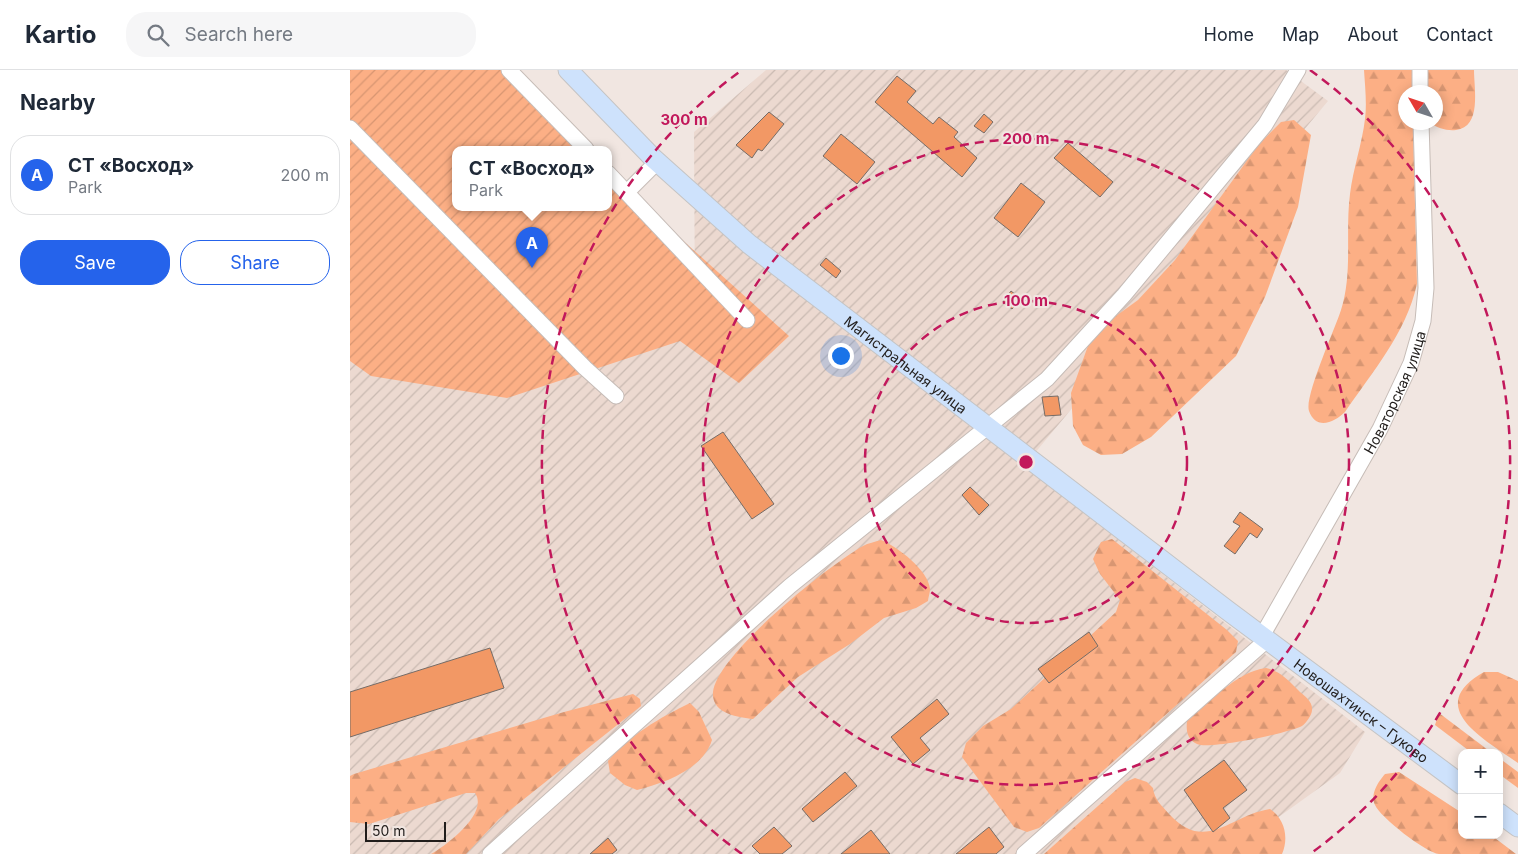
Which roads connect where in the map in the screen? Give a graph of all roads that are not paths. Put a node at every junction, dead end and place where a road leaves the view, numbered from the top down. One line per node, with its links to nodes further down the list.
1 (509, 70): 8 (street)
2 (568, 70): 9 (main road, Магистральная улица)
3 (1420, 70): 5 (street)
4 (1291, 73): 14 (street)
5 (1420, 85)
6 (350, 128): 13 (street)
7 (1421, 130): 15 (street, Новаторская улица)
8 (583, 146)
9 (657, 162): 11 (street); 14 (main road, Магистральная улица)
10 (612, 177): 11 (street)
11 (627, 192): 12 (street)
12 (747, 320)
13 (616, 396)
14 (989, 426): 15 (main road, Магистральная улица); 19 (street)
15 (1265, 637): 16 (main road, Новошахтинск – Гуково); 20 (street, Новаторская улица)
16 (1458, 782)
17 (1503, 816): 18 (main road)
18 (1518, 827)
19 (490, 854)
20 (1024, 854)

